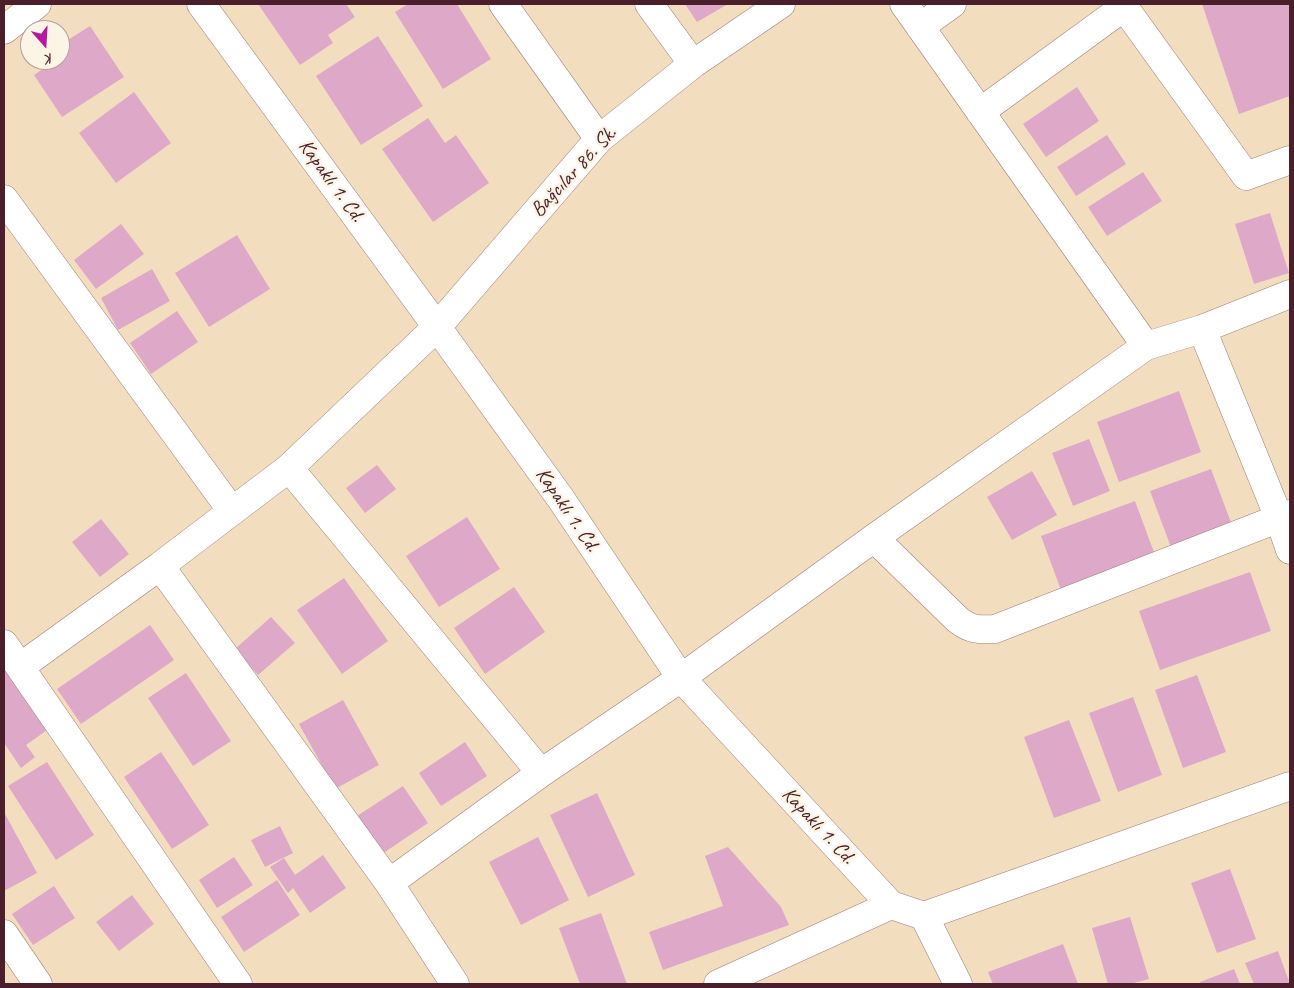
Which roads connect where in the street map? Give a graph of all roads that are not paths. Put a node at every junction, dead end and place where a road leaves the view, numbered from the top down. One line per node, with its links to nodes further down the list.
1 (37, 4): 10 (street)
2 (201, 4): 17 (street, Kapaklı 1. Cd.)
3 (503, 4): 13 (street)
4 (649, 4): 11 (street)
5 (780, 4): 11 (street, Bağcılar 86. Sk.)
6 (904, 4): 9 (street)
7 (952, 4): 9 (street)
8 (1123, 5): 12 (street); 14 (street)
9 (920, 27): 12 (street)
10 (4, 30)
11 (693, 64): 13 (street, Bağcılar 86. Sk.)
12 (980, 112): 19 (street)
13 (599, 139): 17 (street, Bağcılar 86. Sk.)
14 (1290, 160)
15 (4, 200): 21 (street)
16 (1290, 294): 18 (street)
17 (437, 327): 20 (street, Bağcılar 86. Sk.); 28 (street, Kapaklı 1. Cd.)
18 (1202, 329): 19 (street); 22 (street)
19 (1146, 346): 23 (street)
20 (289, 468): 21 (street, Bağcılar 86. Sk.); 29 (street)
21 (232, 511): 25 (street, Bağcılar 86. Sk.)
22 (1285, 516): 23 (street); 24 (street)
23 (874, 538): 28 (street)
24 (1290, 550)
25 (160, 566): 27 (street, Bağcılar 86. Sk.); 31 (street)
26 (4, 644): 27 (street)
27 (20, 667): 35 (street)
28 (681, 678): 29 (street); 32 (street, Kapaklı 1. Cd.)
29 (541, 773): 31 (street)
30 (1290, 786): 33 (street)
31 (388, 883): 37 (street)
32 (890, 905): 33 (street, Kapaklı 1. Cd.); 38 (street)
33 (924, 916): 39 (street)
34 (4, 934): 36 (street)
35 (227, 981)
36 (38, 984)
37 (455, 984)
38 (718, 984)
39 (958, 984)

